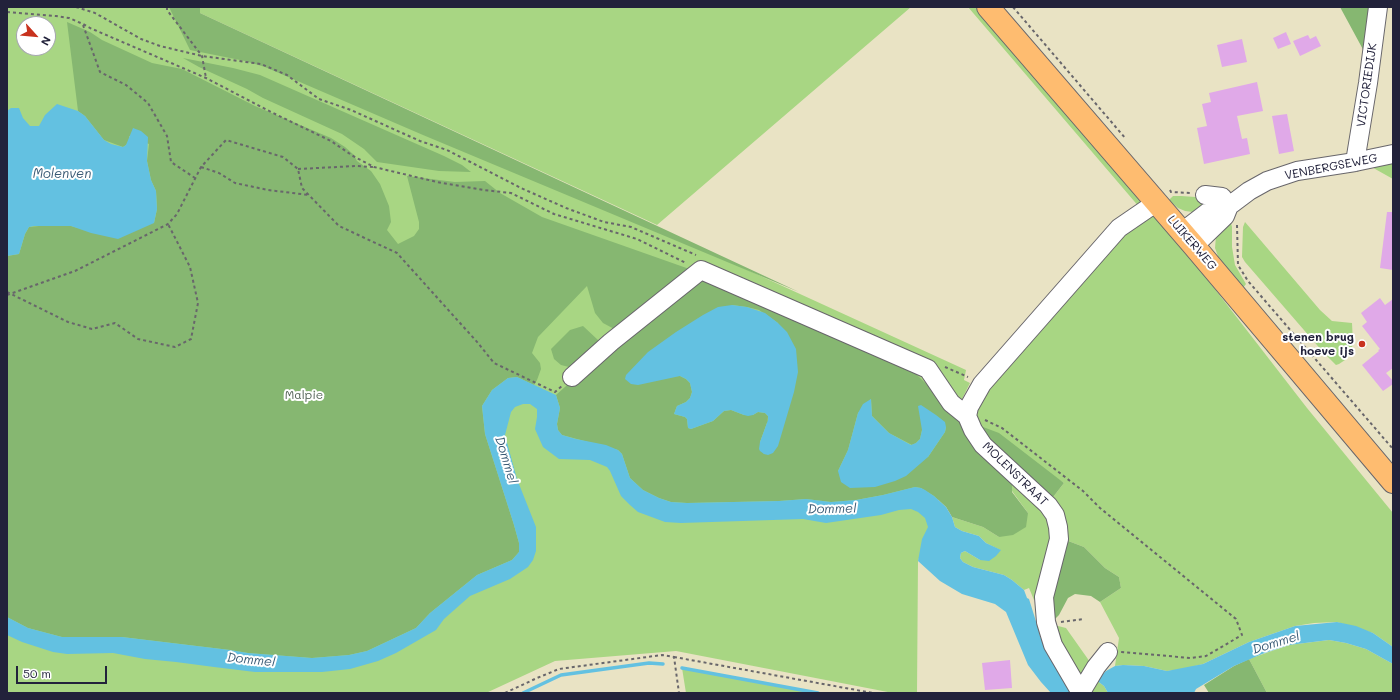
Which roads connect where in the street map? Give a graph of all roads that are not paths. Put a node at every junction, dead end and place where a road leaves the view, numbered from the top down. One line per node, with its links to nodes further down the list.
1 (988, 7): 5 (main road, LUIKERWEG)
2 (1378, 7): 4 (street, VICTORIEDIJK)
3 (1393, 154): 4 (street, VENBERGSEWEG)
4 (1355, 162): 7 (street, VENBERGSEWEG)
5 (1161, 194): 8 (main road, LUIKERWEG); 10 (street)
6 (1205, 195): 7 (street)
7 (1229, 206): 8 (street, VENBERGSEWEG)
8 (1188, 239): 11 (main road, LUIKERWEG)
9 (572, 377): 10 (street)
10 (967, 416): 13 (street, MOLENSTRAAT)
11 (1393, 482)
12 (1108, 652): 13 (street)
13 (1081, 693)

